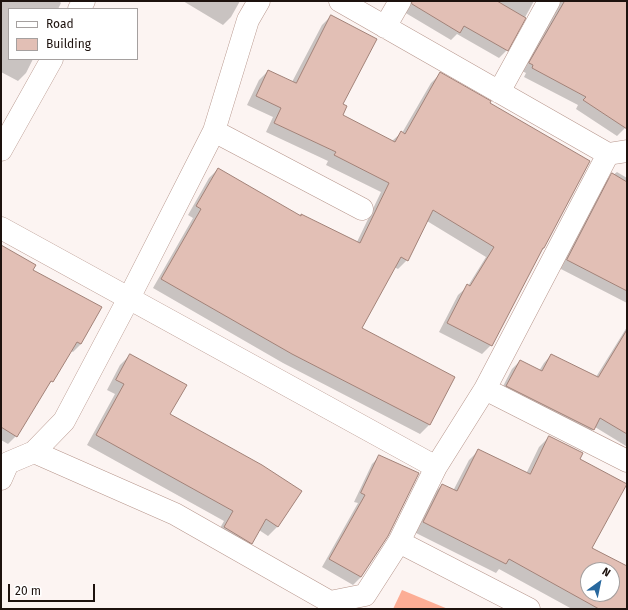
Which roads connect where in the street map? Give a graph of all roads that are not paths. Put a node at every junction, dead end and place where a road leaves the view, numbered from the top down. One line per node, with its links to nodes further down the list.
1 (259, 1): 8 (street)
2 (340, 1): 5 (street)
3 (400, 1): 5 (street)
4 (549, 1): 7 (street)
5 (386, 27): 7 (street)
6 (51, 60): 9 (street)
7 (499, 92): 10 (street)
8 (214, 131): 11 (street); 13 (street)
9 (1, 150)
10 (618, 152): 14 (street)
11 (362, 209)
12 (1, 228): 13 (street)
13 (129, 298): 15 (street); 17 (street)
14 (485, 389): 16 (street); 17 (street)
15 (34, 452): 18 (street); 19 (street)
16 (627, 460)
17 (436, 466): 19 (street)
18 (3, 467)
19 (400, 542): 20 (street)
20 (530, 609)

